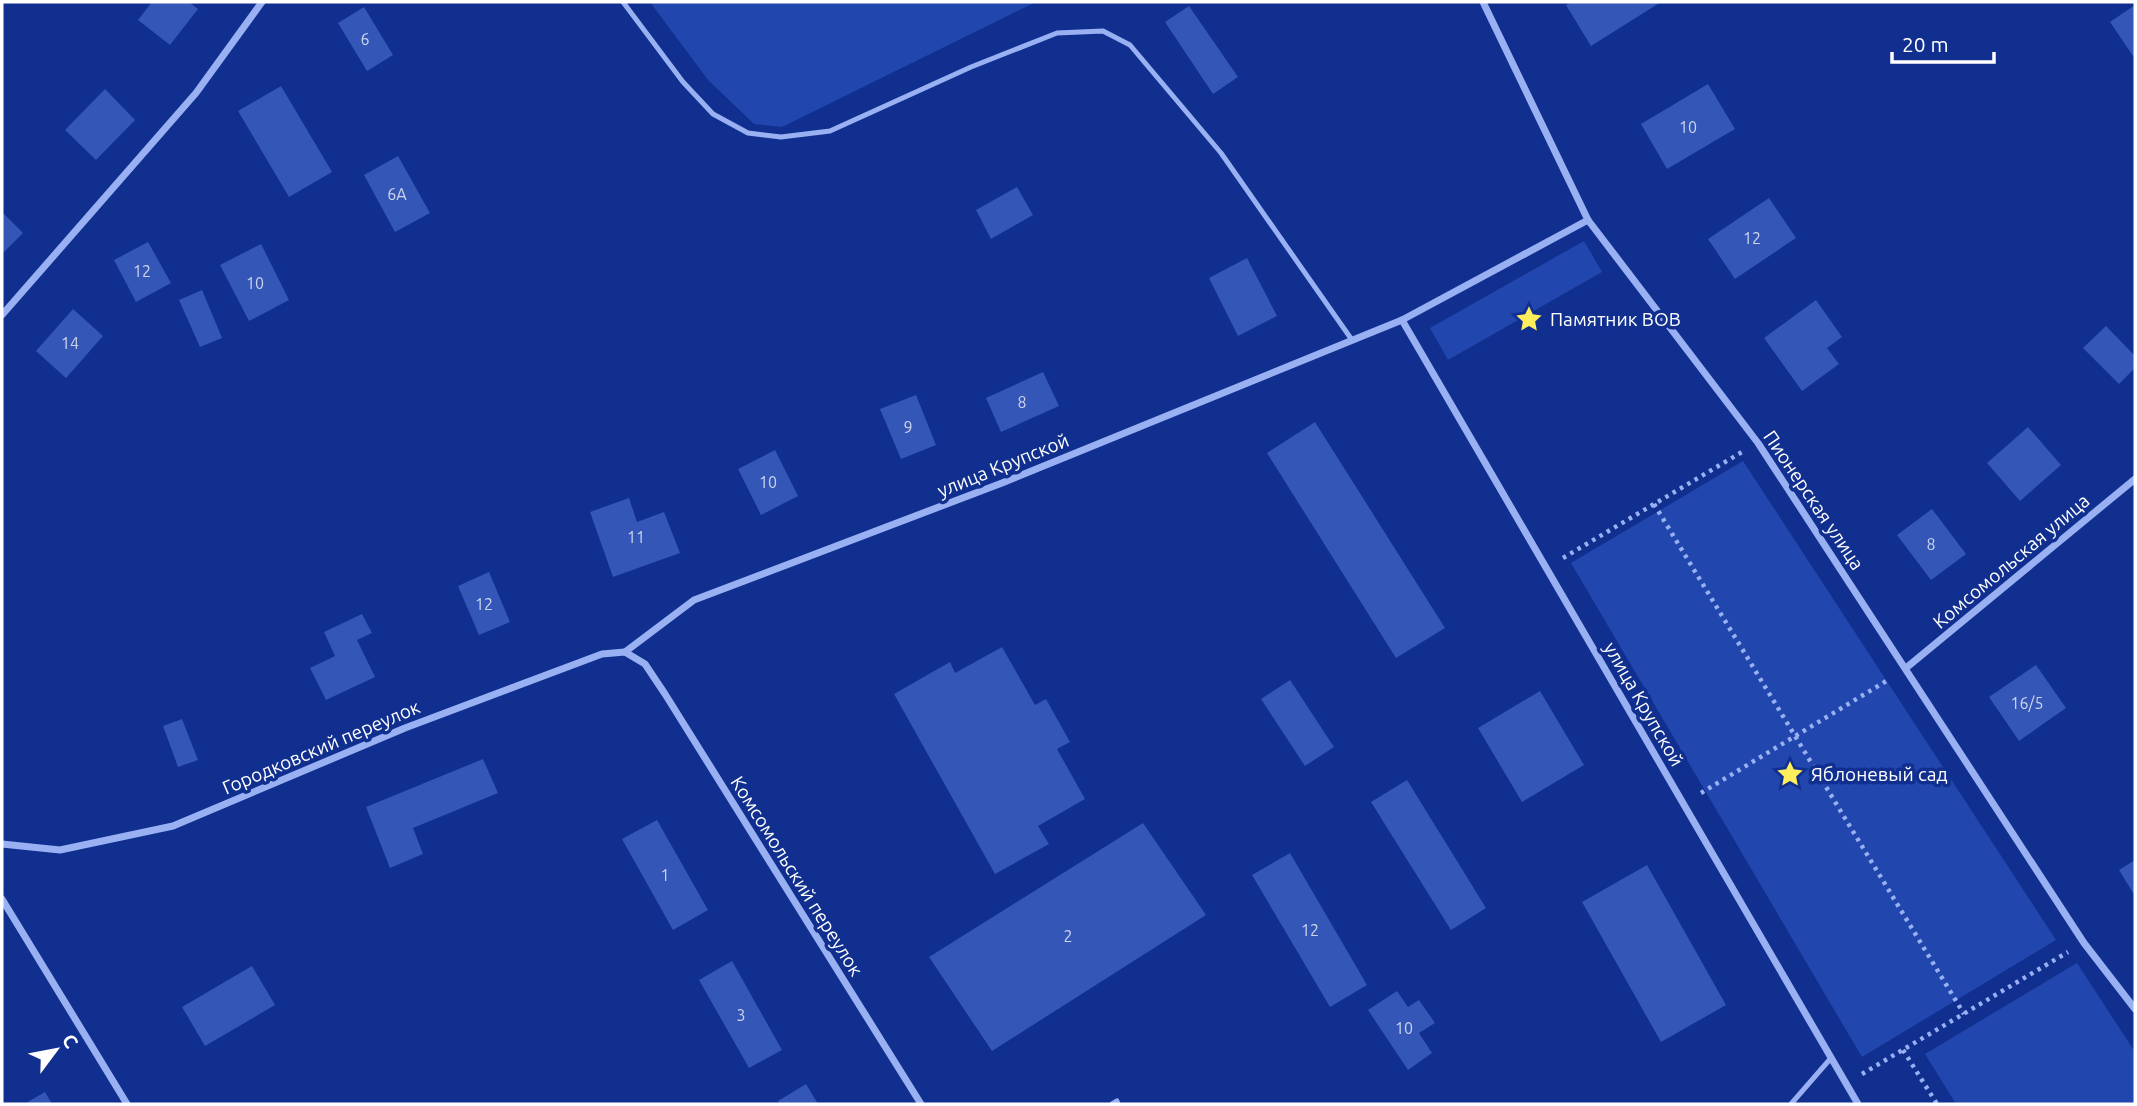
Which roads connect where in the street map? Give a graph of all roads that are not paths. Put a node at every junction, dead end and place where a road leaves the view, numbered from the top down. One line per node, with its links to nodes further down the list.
1 (261, 2): 5 (street)
2 (623, 2): 7 (lane)
3 (1483, 2): 4 (street, Пионерская улица)
4 (1588, 220): 6 (street, улица Крупской); 10 (street, Пионерская улица)
5 (2, 315)
6 (1402, 320): 7 (street, улица Крупской); 14 (street, улица Крупской)
7 (1352, 340): 9 (street, улица Крупской)
8 (2135, 479): 10 (street, Комсомольская улица)
9 (625, 653): 11 (street, Городковский переулок); 16 (street, Комсомольский переулок)
10 (1906, 668): 13 (street, Пионерская улица)
11 (2, 844)
12 (2, 899): 15 (street)
13 (2135, 1009)
14 (1831, 1058): 19 (lane); 20 (street, улица Крупской)
15 (127, 1104)
16 (921, 1104)
17 (1112, 1104): 18 (lane)
18 (1118, 1104)
19 (1791, 1104)
20 (1858, 1104)

